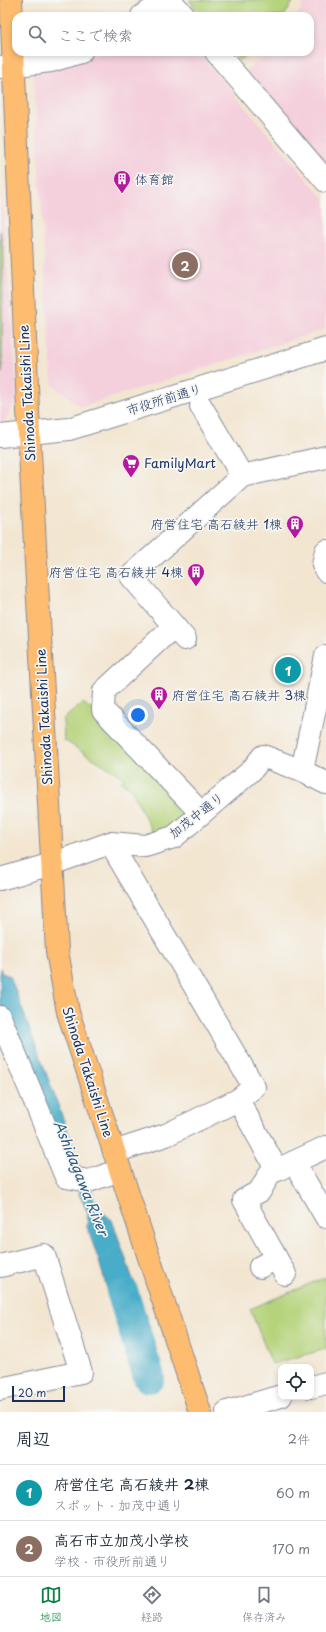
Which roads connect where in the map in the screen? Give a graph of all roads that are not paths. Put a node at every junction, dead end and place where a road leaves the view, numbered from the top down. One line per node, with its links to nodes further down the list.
1 (11, 0): 7 (main road, Shinoda Takaishi Line)
2 (169, 0): 3 (street); 4 (street)
3 (149, 12)
4 (180, 12)
5 (68, 56): 7 (street)
6 (219, 56): 8 (street)
7 (6, 66): 11 (main road, Shinoda Takaishi Line)
8 (326, 181)
9 (326, 349): 11 (street, 市役所前通り)
10 (201, 406): 14 (street)
11 (29, 434): 12 (street, 市役所前通り); 22 (main road, Shinoda Takaishi Line)
12 (0, 436)
13 (326, 457): 14 (street)
14 (242, 476): 20 (street)
15 (326, 551): 16 (street)
16 (326, 570)
17 (325, 663): 18 (street)
18 (302, 771): 19 (street, 加茂中通り); 20 (street, 加茂中通り)
19 (326, 783)
20 (201, 813): 21 (street, 加茂中通り)
21 (110, 843): 22 (street, 加茂中通り); 25 (street)
22 (52, 864): 23 (street, 加茂中通り); 27 (main road, Shinoda Takaishi Line)
23 (0, 879)
24 (0, 1016): 27 (street)
25 (238, 1100): 27 (street); 28 (street)
26 (326, 1147): 28 (street)
27 (117, 1161): 36 (main road, Shinoda Takaishi Line)
28 (286, 1166): 29 (street); 31 (street)
29 (326, 1217)
30 (0, 1266): 34 (street)
31 (274, 1267)
32 (326, 1383): 33 (street)
33 (314, 1386)
34 (0, 1389)
35 (278, 1397): 37 (street)
36 (200, 1412)
37 (227, 1412)

